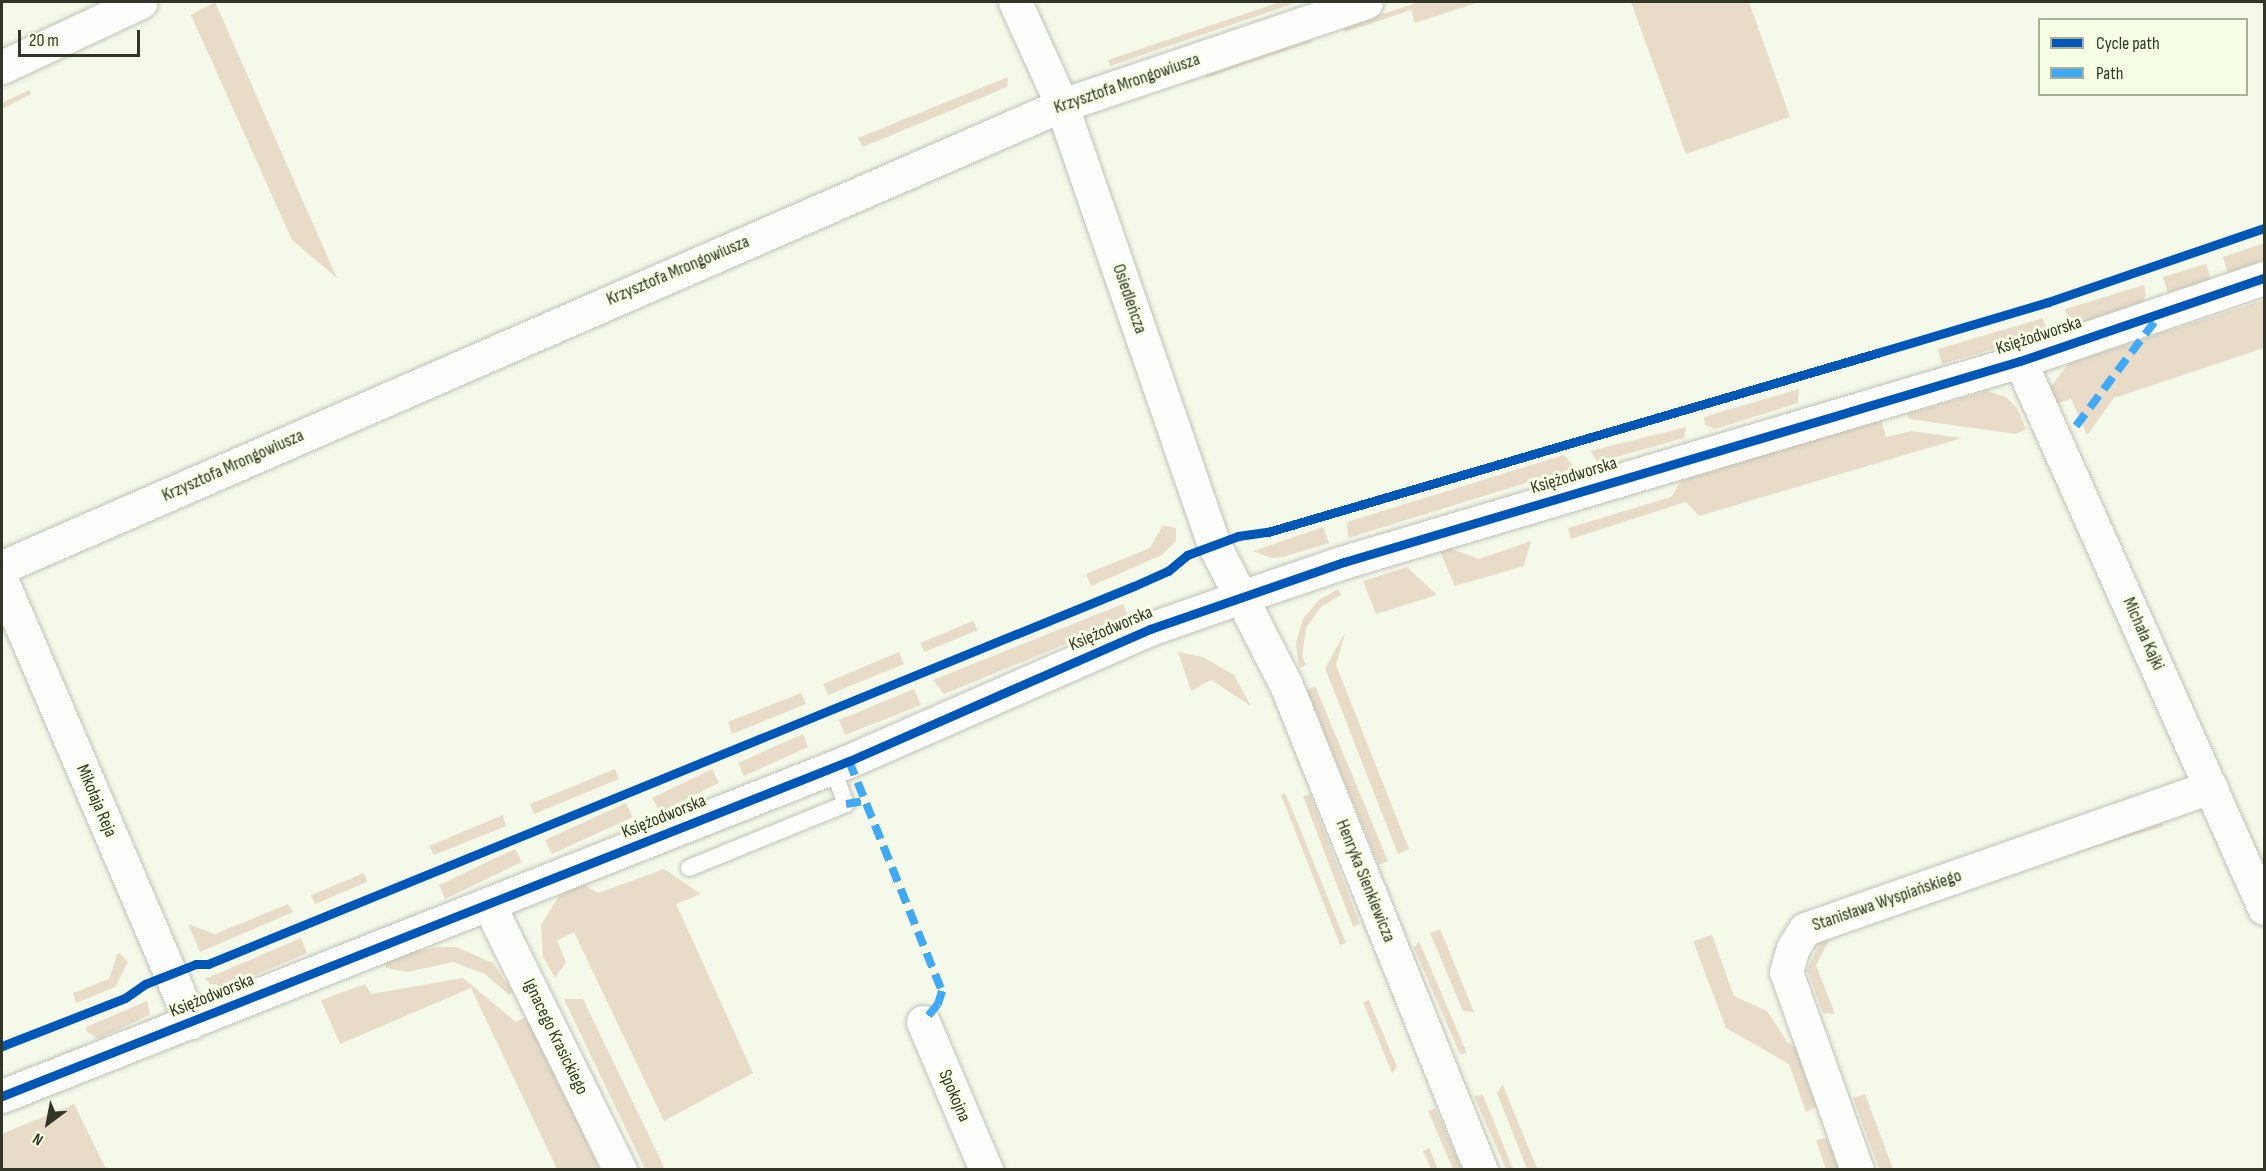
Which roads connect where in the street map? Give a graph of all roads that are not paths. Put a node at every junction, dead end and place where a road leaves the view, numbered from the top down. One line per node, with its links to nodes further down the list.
1 (141, 2): 4 (street)
2 (1015, 2): 5 (street, Osiedleńcza)
3 (1366, 2): 5 (street, Krzysztofa Mrongowiusza)
4 (2, 67)
5 (1062, 105): 8 (street, Krzysztofa Mrongowiusza); 10 (street, Osiedleńcza)
6 (2265, 278): 7 (street, Księżodworska)
7 (2020, 361): 10 (street, Księżodworska); 12 (street, Michała Kajki)
8 (2, 567)
9 (2, 581): 16 (street, Mikołaja Reja)
10 (1241, 597): 11 (street, Księżodworska); 21 (street, Henryka Sienkiewicza)
11 (832, 767): 13 (lane); 14 (street, Księżodworska)
12 (2211, 787): 15 (street, Michała Kajki); 22 (street, Stanisława Wyspiańskiego)
13 (689, 868)
14 (489, 905): 16 (street, Księżodworska); 19 (street, Ignacego Krasickiego)
15 (2265, 909)
16 (191, 1022): 18 (street, Księżodworska)
17 (923, 1022): 20 (street, Spokojna)
18 (2, 1096)
19 (620, 1170)
20 (986, 1170)
21 (1481, 1170)
22 (1857, 1170)

